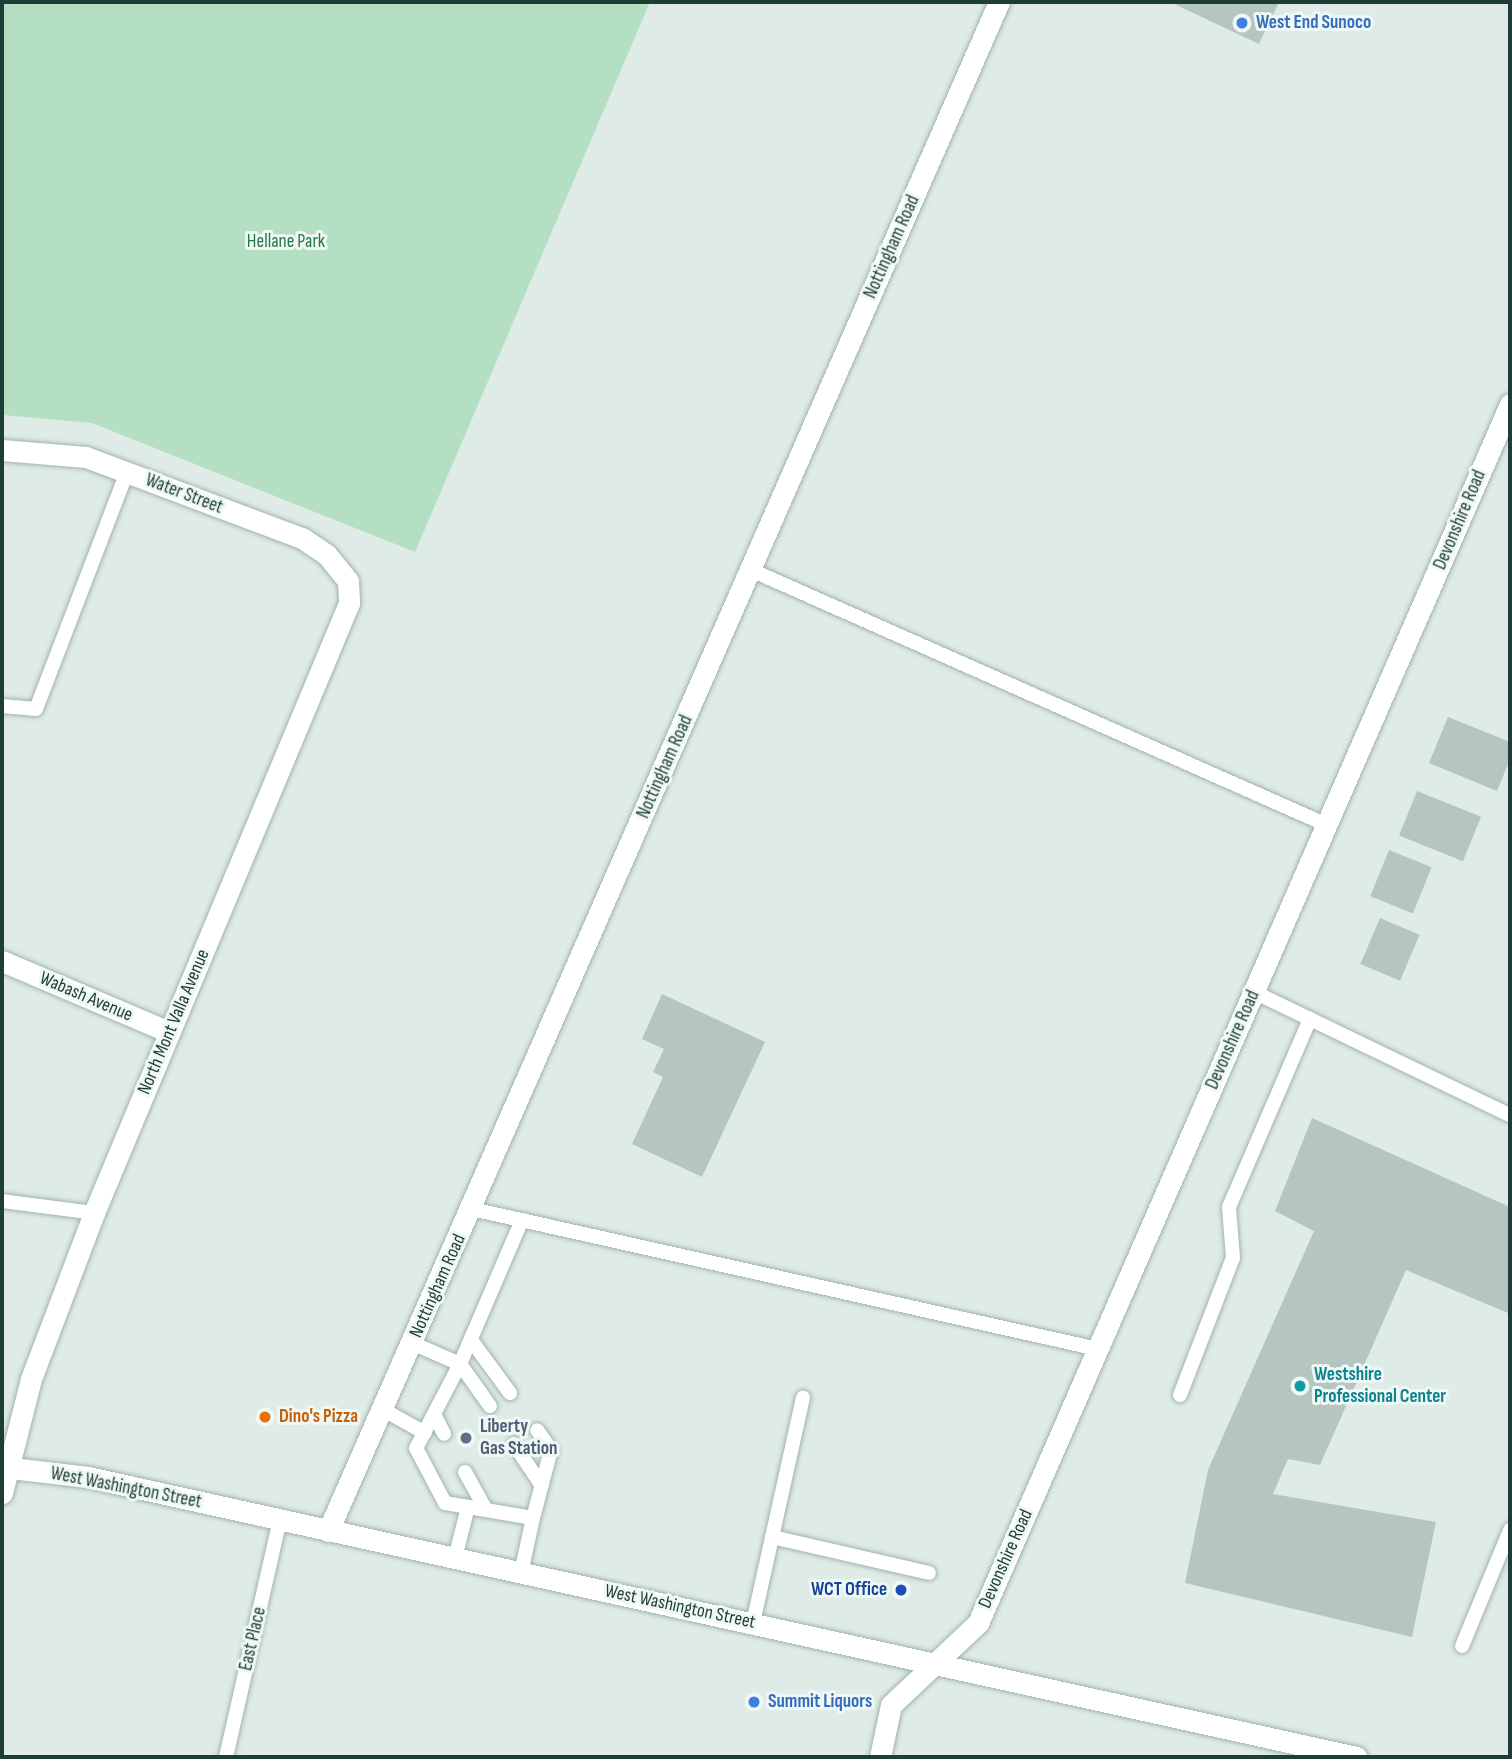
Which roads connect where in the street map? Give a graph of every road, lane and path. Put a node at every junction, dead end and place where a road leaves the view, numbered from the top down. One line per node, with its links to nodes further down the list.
1 (999, 2): 5 (street, Nottingham Road)
2 (1510, 404): 8 (street, Devonshire Road)
3 (2, 450): 4 (street, Water Street)
4 (127, 472): 6 (street, Water Street); 7 (lane)
5 (751, 570): 8 (lane); 15 (street, Nottingham Road)
6 (348, 581): 12 (street, North Mont Valla Avenue)
7 (2, 706)
8 (1327, 825): 10 (street, Devonshire Road)
9 (2, 961): 12 (street, Wabash Avenue)
10 (1254, 992): 11 (lane); 20 (street, Devonshire Road)
11 (1310, 1019): 13 (lane); 23 (lane)
12 (169, 1032): 16 (street, North Mont Valla Avenue)
13 (1510, 1115)
14 (2, 1201): 16 (lane)
15 (472, 1209): 17 (lane); 19 (street, Nottingham Road)
16 (94, 1213): 32 (street, North Mont Valla Avenue)
17 (522, 1220): 18 (lane); 20 (lane)
18 (471, 1340): 21 (lane); 22 (lane)
19 (412, 1343): 21 (lane); 26 (street, Nottingham Road)
20 (1098, 1349): 48 (street, Devonshire Road)
21 (460, 1363): 25 (lane); 27 (lane)
22 (510, 1392)
23 (1180, 1395)
24 (803, 1397): 42 (lane)
25 (490, 1406)
26 (382, 1409): 29 (lane); 41 (street, Nottingham Road)
27 (435, 1416): 29 (lane); 30 (lane)
28 (537, 1430): 34 (lane)
29 (425, 1433): 36 (lane)
30 (444, 1434)
31 (514, 1444): 34 (lane)
32 (5, 1467): 35 (street, North Mont Valla Avenue); 39 (street, West Washington Street)
33 (465, 1472): 37 (lane)
34 (542, 1486): 38 (lane)
35 (2, 1493)
36 (468, 1507): 37 (lane); 43 (lane)
37 (486, 1510): 38 (lane)
38 (533, 1518): 44 (lane)
39 (279, 1520): 41 (street, West Washington Street); 49 (lane, East Place)
40 (1510, 1530): 47 (lane)
41 (328, 1531): 43 (street, West Washington Street)
42 (772, 1537): 45 (lane); 46 (lane)
43 (455, 1558): 44 (street, West Washington Street)
44 (521, 1573): 46 (street, West Washington Street)
45 (929, 1573)
46 (753, 1623): 48 (street, West Washington Street)
47 (1462, 1646)
48 (936, 1662): 50 (street, Devonshire Road); 51 (street, West Washington Street)
49 (226, 1757)
50 (880, 1757)
51 (1356, 1757)

